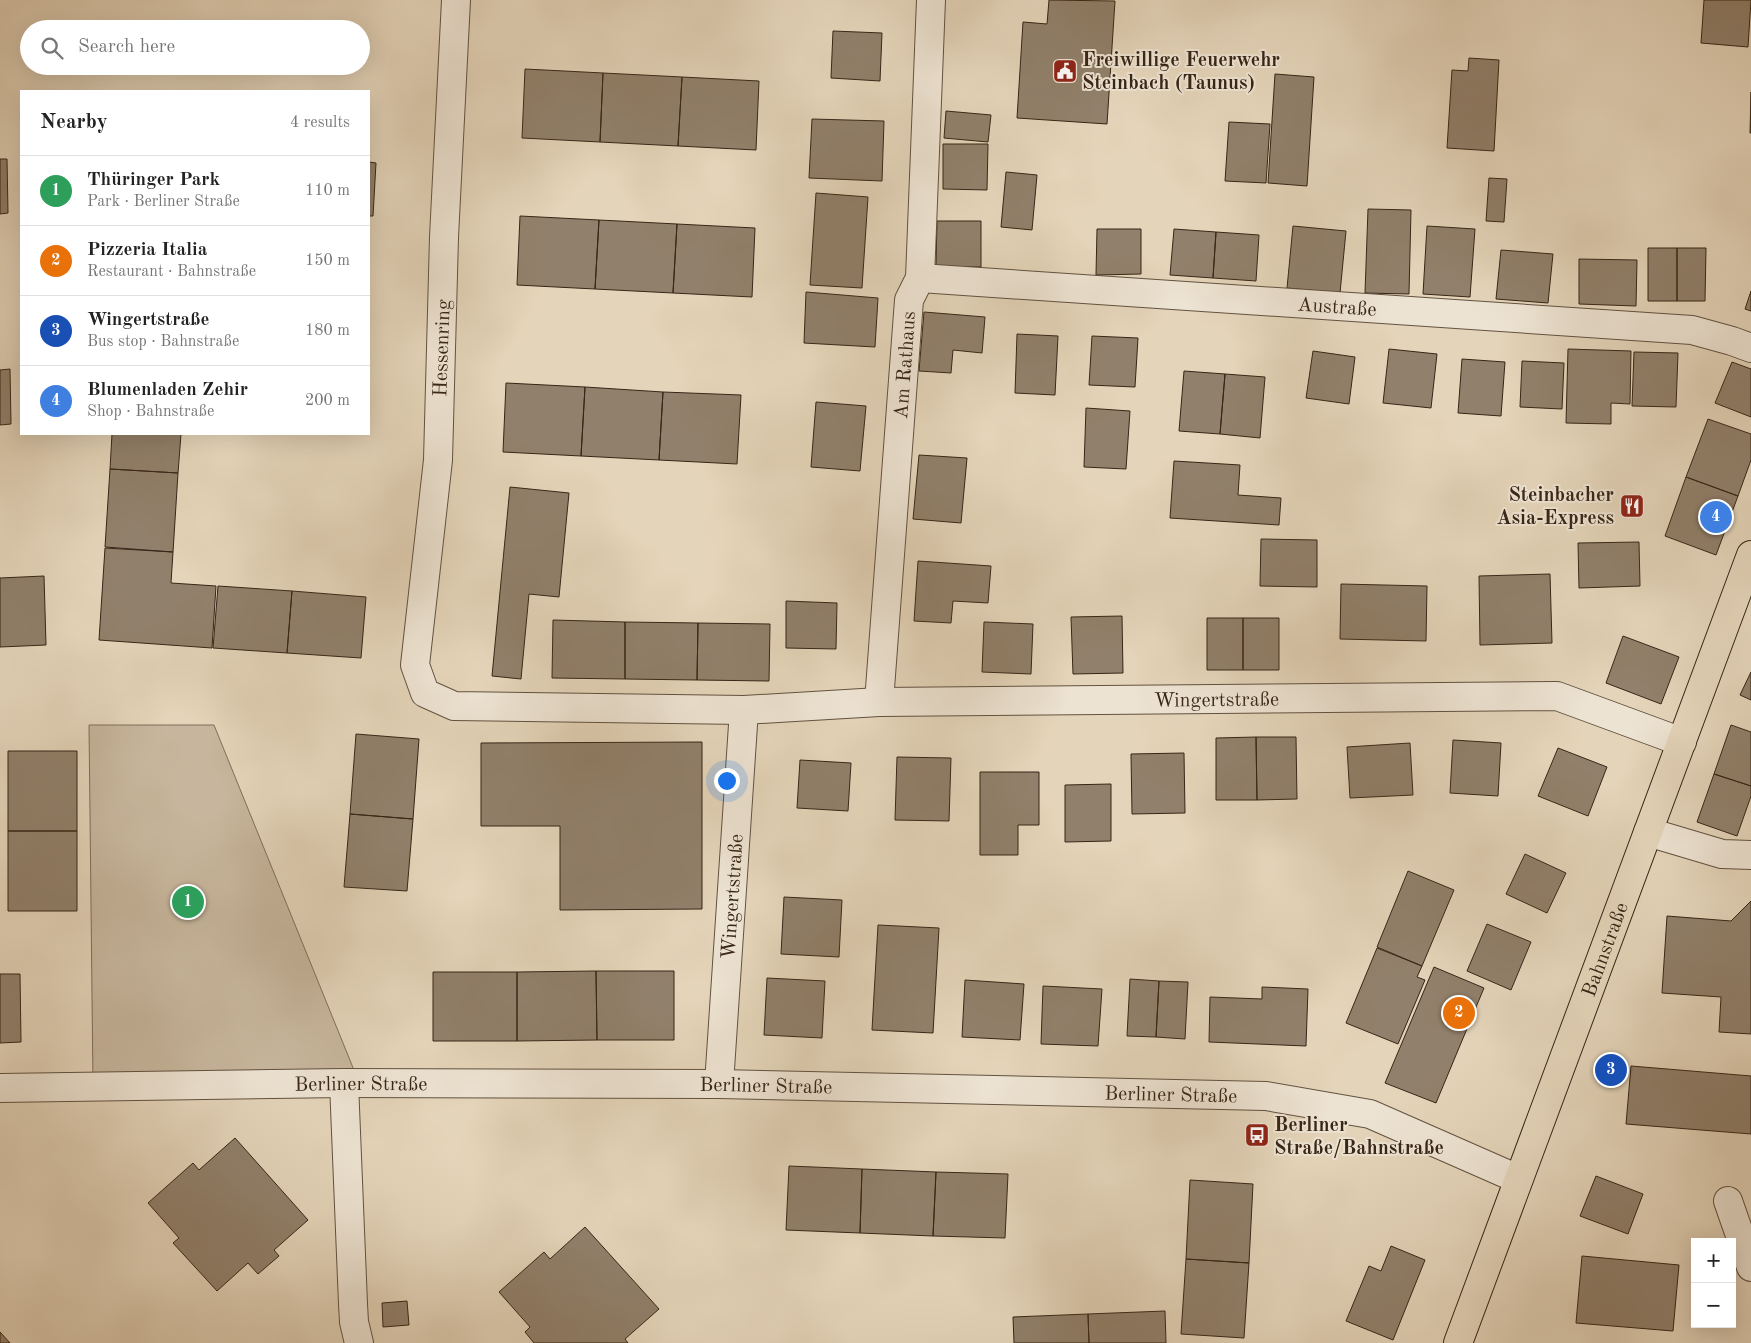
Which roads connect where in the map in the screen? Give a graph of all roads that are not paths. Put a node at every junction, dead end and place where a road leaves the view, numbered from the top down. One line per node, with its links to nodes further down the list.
1 (456, 0): 6 (street, Hessenring)
2 (931, 0): 3 (street, Am Rathaus)
3 (920, 278): 4 (street, Austraße); 7 (street, Am Rathaus)
4 (1751, 348)
5 (1751, 555): 9 (main road, Bahnstraße)
6 (424, 693): 8 (street, Wingertstraße)
7 (879, 702): 8 (street, Wingertstraße); 9 (street, Wingertstraße)
8 (744, 710): 13 (street, Wingertstraße)
9 (1682, 742): 10 (main road, Bahnstraße)
10 (1648, 832): 11 (street); 15 (main road, Bahnstraße)
11 (1751, 855)
12 (344, 1083): 13 (street, Berliner Straße); 14 (street, Berliner Straße); 18 (street)
13 (719, 1084): 15 (street, Berliner Straße)
14 (0, 1088)
15 (1518, 1179): 19 (main road, Bahnstraße)
16 (1728, 1201): 17 (street)
17 (1751, 1267)
18 (359, 1343)
19 (1458, 1343)

